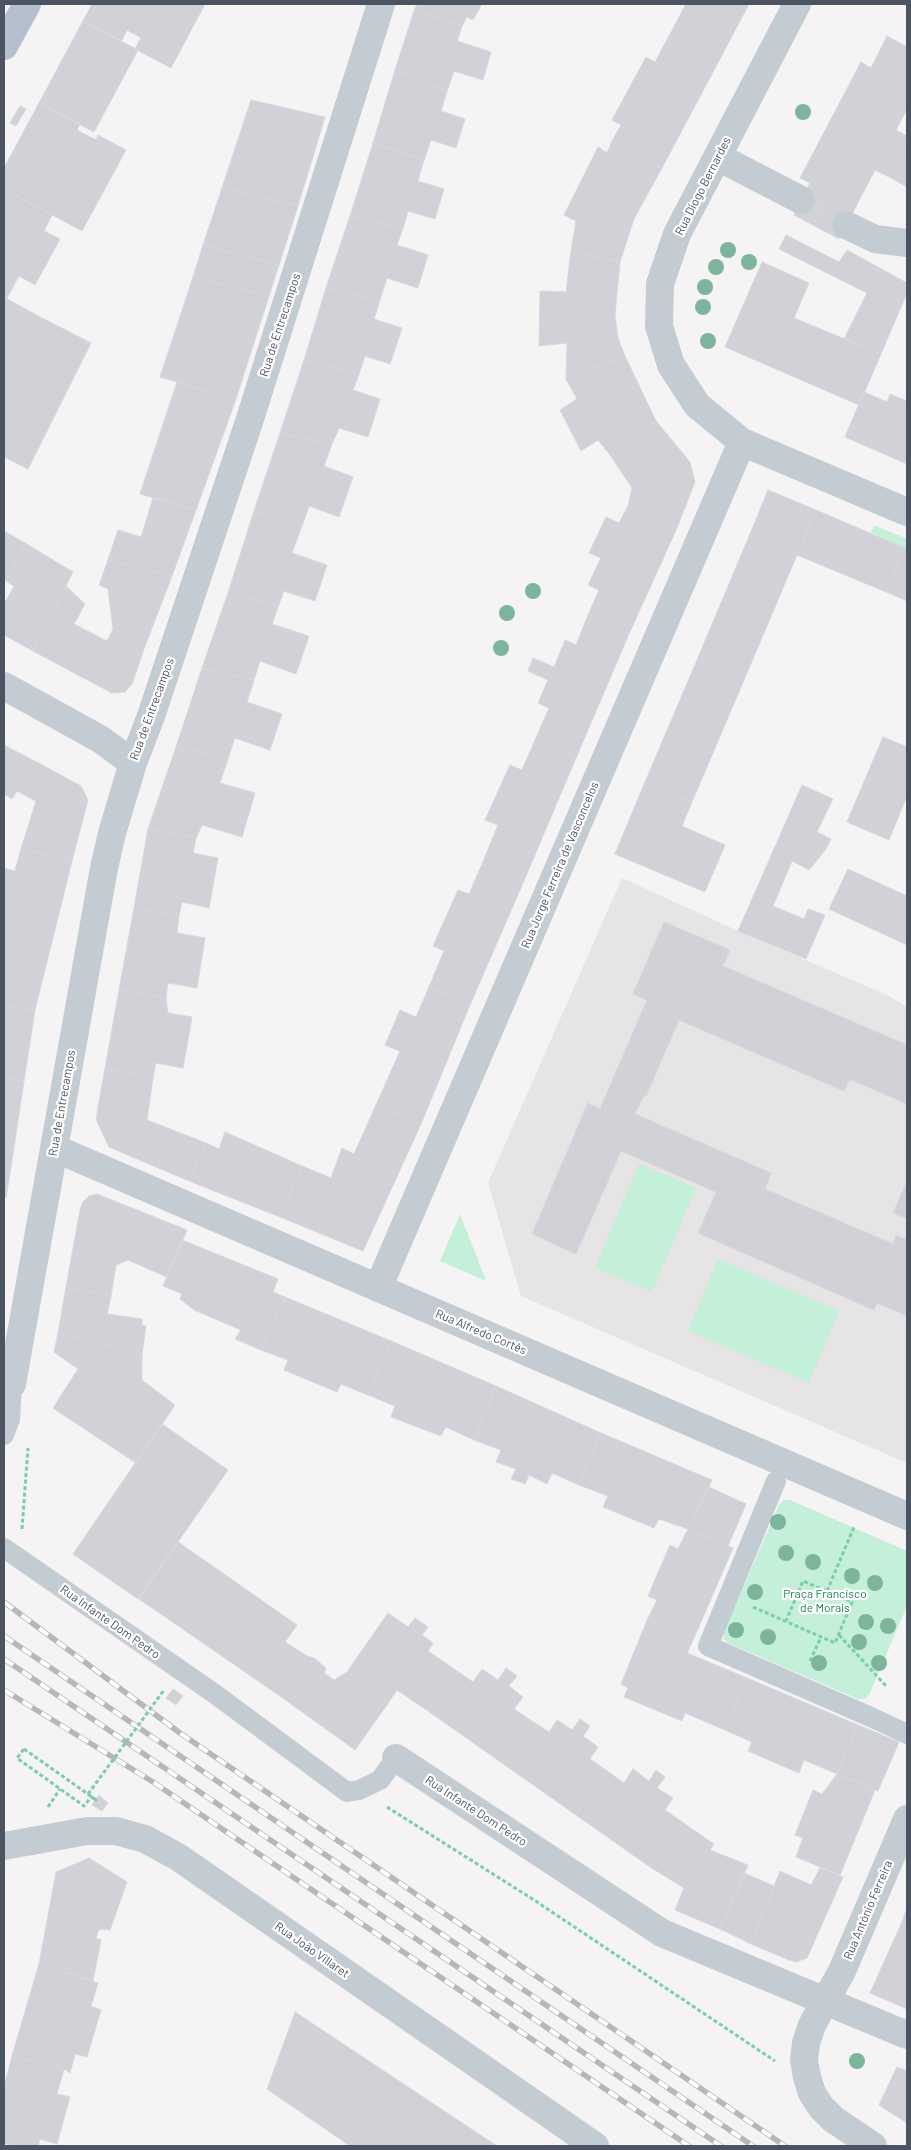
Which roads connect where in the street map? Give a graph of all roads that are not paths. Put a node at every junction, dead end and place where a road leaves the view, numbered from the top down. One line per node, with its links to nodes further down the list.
1 (27, 4): 4 (main road)
2 (381, 4): 12 (street, Rua de Entrecampos)
3 (797, 4): 5 (street, Rua Diogo Bernardes)
4 (4, 46)
5 (718, 157): 6 (street); 9 (street, Rua Diogo Bernardes)
6 (801, 200)
7 (846, 225): 8 (street)
8 (907, 243)
9 (742, 442): 10 (street, Rua Diogo Bernardes); 14 (street, Rua Jorge Ferreira de Vasconcelos)
10 (907, 512)
11 (4, 686): 12 (street)
12 (133, 763): 13 (street, Rua de Entrecampos)
13 (54, 1148): 14 (street, Rua Alfredo Cortês); 15 (street, Rua de Entrecampos)
14 (378, 1288): 18 (street, Rua Alfredo Cortês)
15 (8, 1382): 16 (street, Rua de Entrecampos)
16 (4, 1435)
17 (776, 1481): 20 (street)
18 (907, 1516)
19 (4, 1548): 21 (street, Rua Infante Dom Pedro)
20 (907, 1734)
21 (396, 1758): 24 (street, Rua Infante Dom Pedro)
22 (907, 1819): 24 (street, Rua António Ferreira)
23 (4, 1846): 26 (street, Rua João Villaret)
24 (826, 2000): 25 (street, Rua Infante Dom Pedro); 27 (street)
25 (907, 2035)
26 (590, 2145)
27 (872, 2146)

